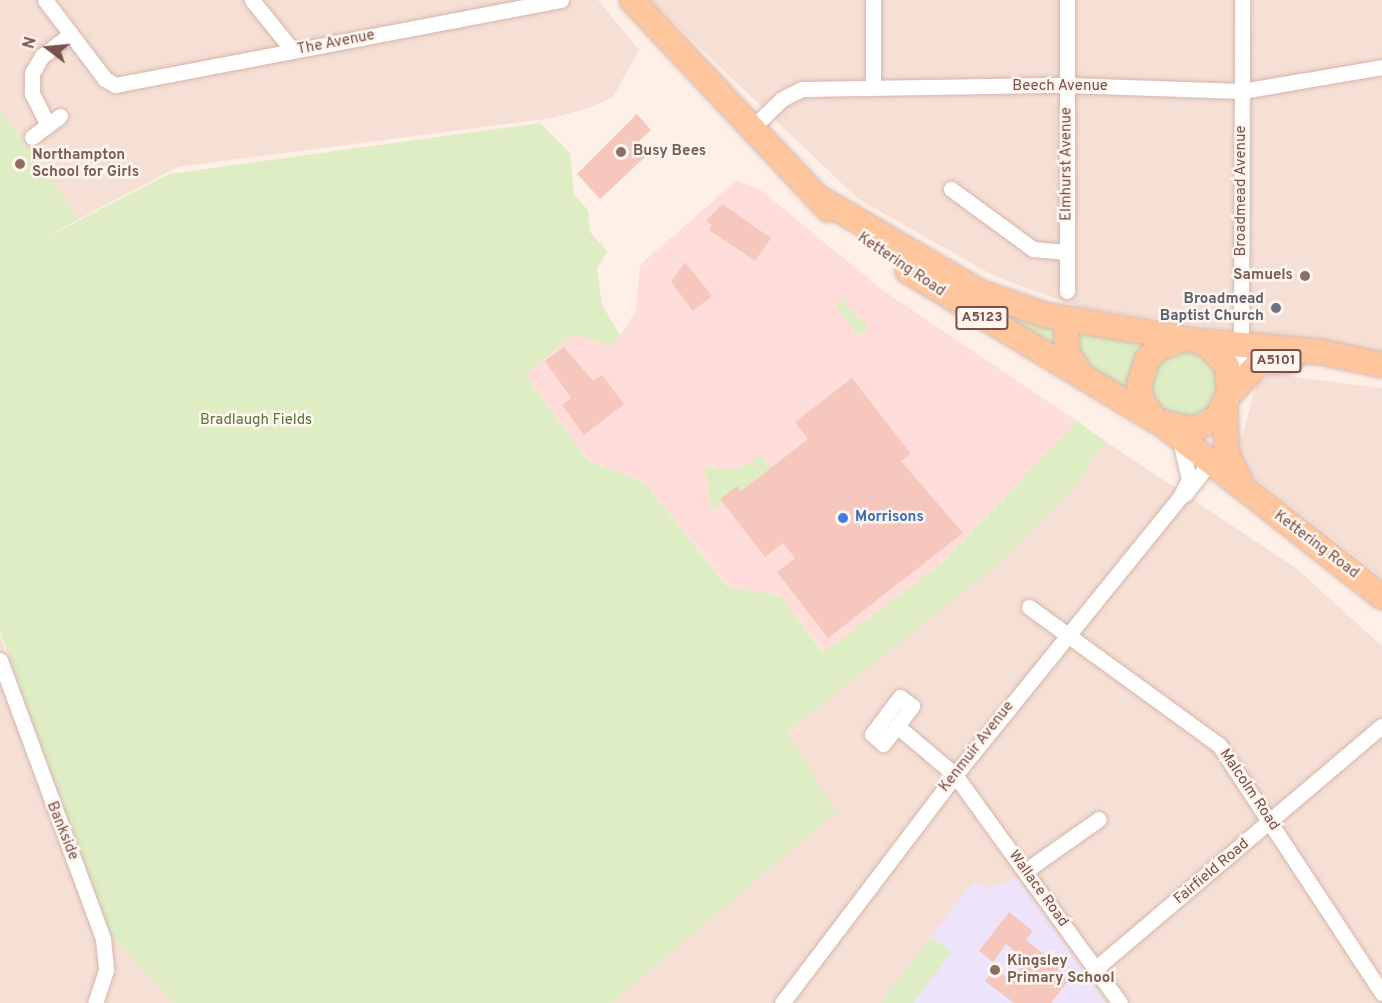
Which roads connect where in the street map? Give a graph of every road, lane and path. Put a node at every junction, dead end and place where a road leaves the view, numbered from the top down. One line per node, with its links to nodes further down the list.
1 (45, 0): 8 (street)
2 (252, 0): 9 (street)
3 (561, 0): 9 (street, The Avenue)
4 (632, 0): 14 (main road, Kettering Road / A5123)
5 (873, 0): 12 (street)
6 (1067, 0): 11 (street, Elmhurst Avenue)
7 (1242, 0): 13 (street, Broadmead Avenue)
8 (71, 34): 9 (street, The Avenue); 15 (street)
9 (293, 51)
10 (1382, 68): 13 (street, Beech Avenue)
11 (1068, 85): 12 (street, Beech Avenue); 13 (street, Beech Avenue); 18 (street, Elmhurst Avenue)
12 (873, 88): 14 (street, Beech Avenue)
13 (1242, 91): 22 (street, Broadmead Avenue)
14 (751, 129): 17 (main road, Kettering Road / A5123)
15 (32, 137)
16 (951, 189): 18 (street)
17 (819, 198): 20 (main road, Kettering Road / A5123); 25 (main road, Kettering Road / A5123)
18 (1067, 252): 19 (street, Elmhurst Avenue)
19 (1067, 291)
20 (1066, 319): 21 (main road, Kettering Road / A5123); 25 (main road, Kettering Road)
21 (1190, 340): 22 (main road, A5101); 26 (main road); 27 (main road)
22 (1241, 344): 23 (main road, A5101); 26 (street, Broadmead Avenue)
23 (1338, 358): 24 (main road, A5101); 26 (main road, A5101)
24 (1382, 365)
25 (1084, 378): 27 (main road, Kettering Road / A5123)
26 (1228, 401): 27 (main road); 28 (street, Kenmuir Avenue); 29 (main road, Kettering Road / A5123)
27 (1168, 430): 28 (main road, Kettering Road / A5123); 30 (street, Kenmuir Avenue)
28 (1210, 466): 29 (main road, Kettering Road / A5123); 30 (street, Kenmuir Avenue)
29 (1249, 495): 31 (main road, Kettering Road / A5123)
30 (1180, 497): 33 (street, Kenmuir Avenue)
31 (1382, 597)
32 (1029, 607): 33 (street, Malcolm Road)
33 (1067, 634): 37 (street, Kenmuir Avenue); 39 (street, Malcolm Road)
34 (0, 660): 43 (street, Bankside)
35 (897, 726): 37 (street, Wallace Road)
36 (1382, 726): 39 (street, Fairfield Road)
37 (956, 775): 40 (street, Wallace Road); 44 (street, Kenmuir Avenue)
38 (1099, 819): 40 (street)
39 (1272, 822): 41 (street, Fairfield Road); 42 (street, Malcolm Road)
40 (1025, 871): 41 (street, Wallace Road)
41 (1095, 969): 45 (street, Wallace Road)
42 (1382, 993)
43 (96, 1003)
44 (782, 1003)
45 (1120, 1003)

